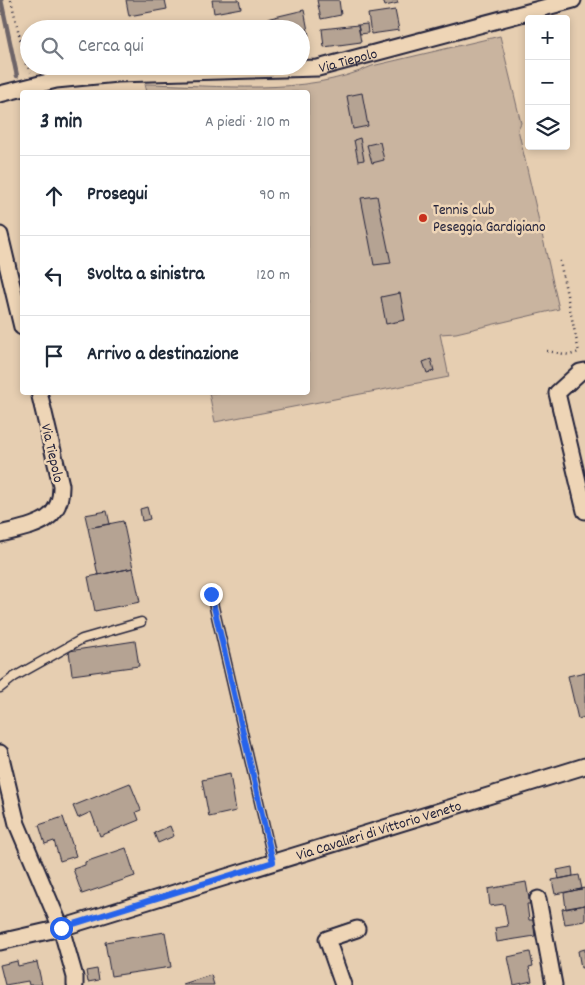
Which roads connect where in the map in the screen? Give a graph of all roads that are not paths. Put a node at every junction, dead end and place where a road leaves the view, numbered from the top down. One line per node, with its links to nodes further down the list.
1 (573, 0): 2 (street, Via Tiepolo)
2 (310, 68)
3 (107, 75): 4 (street, Via Tiepolo)
4 (0, 94)
5 (0, 235): 6 (street)
6 (20, 319)
7 (585, 371): 9 (street)
8 (40, 395): 10 (street, Via Tiepolo)
9 (585, 511)
10 (0, 534)
11 (211, 594): 16 (lane)
12 (141, 622): 13 (lane)
13 (0, 688)
14 (0, 753): 18 (street)
15 (585, 766): 16 (street, Via Cavalieri di Vittorio Veneto)
16 (273, 862): 18 (street, Via Cavalieri di Vittorio Veneto)
17 (538, 899): 23 (street)
18 (61, 928): 20 (street, Via Cavalieri di Vittorio Veneto); 21 (street)
19 (357, 929): 22 (street)
20 (0, 942)
21 (75, 985)
22 (342, 985)
23 (554, 985)

